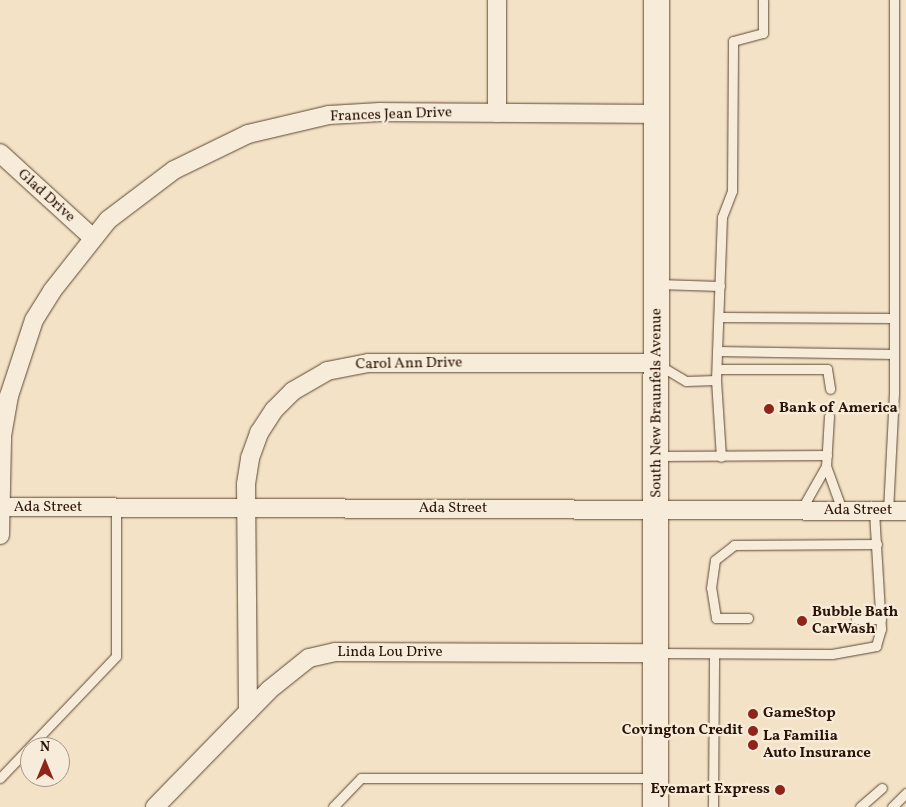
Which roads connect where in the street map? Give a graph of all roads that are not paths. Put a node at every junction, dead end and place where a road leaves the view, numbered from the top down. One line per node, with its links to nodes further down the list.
1 (497, 0): 5 (street)
2 (656, 0): 6 (main road, South New Braunfels Avenue)
3 (763, 0): 10 (lane)
4 (894, 0): 12 (lane)
5 (497, 113): 6 (street, Frances Jean Drive); 8 (street, Frances Jean Drive)
6 (657, 114): 9 (main road, South New Braunfels Avenue)
7 (0, 153): 8 (street, Glad Drive)
8 (93, 238): 24 (street, Frances Jean Drive)
9 (657, 284): 10 (lane); 15 (main road, South New Braunfels Avenue)
10 (720, 286): 11 (lane)
11 (719, 317): 12 (lane); 13 (lane)
12 (894, 318): 14 (lane)
13 (718, 351): 14 (lane); 16 (lane)
14 (894, 354): 30 (lane)
15 (657, 364): 17 (lane); 21 (main road, South New Braunfels Avenue); 26 (street, Carol Ann Drive)
16 (717, 369): 17 (lane); 18 (lane)
17 (716, 380): 22 (lane)
18 (830, 389)
19 (829, 416): 20 (lane)
20 (827, 455): 22 (lane); 23 (lane)
21 (657, 456): 22 (lane); 27 (main road, South New Braunfels Avenue)
22 (721, 457)
23 (826, 466): 28 (lane); 29 (lane)
24 (1, 507): 25 (street, Ada Street); 31 (street, Frances Jean Drive)
25 (116, 508): 26 (street, Ada Street); 39 (lane)
26 (246, 508): 27 (street, Ada Street); 38 (street, Carol Ann Drive)
27 (657, 510): 28 (street, Ada Street); 36 (main road, South New Braunfels Avenue)
28 (801, 510): 29 (street, Ada Street)
29 (842, 510): 30 (street, Ada Street)
30 (889, 511): 32 (lane)
31 (0, 535)
32 (877, 544): 33 (lane); 35 (lane)
33 (748, 618)
34 (856, 619): 35 (lane)
35 (881, 619): 37 (lane)
36 (656, 653): 37 (lane); 38 (street, Linda Lou Drive); 40 (main road, South New Braunfels Avenue)
37 (714, 654): 46 (lane)
38 (248, 712): 43 (street, Linda Lou Drive)
39 (0, 778)
40 (655, 778): 44 (lane); 45 (main road, South New Braunfels Avenue)
41 (882, 788): 47 (lane)
42 (906, 793): 48 (lane)
43 (155, 807)
44 (333, 807)
45 (655, 807)
46 (713, 807)
47 (860, 807)
48 (892, 807)

